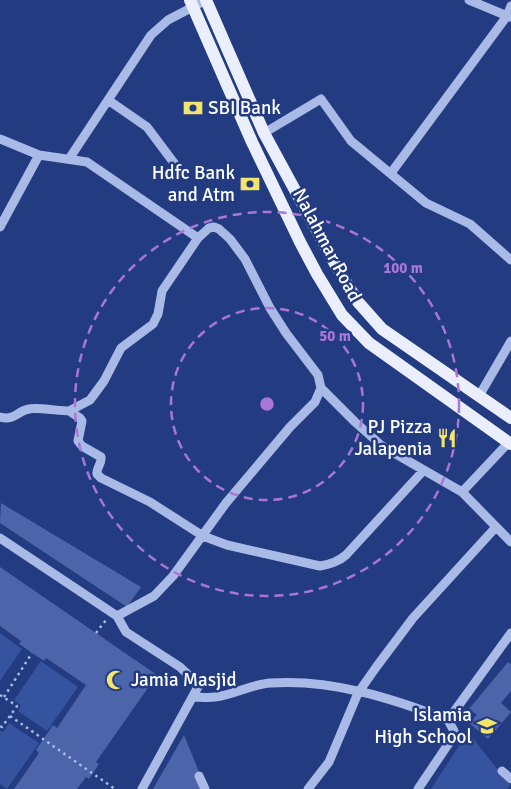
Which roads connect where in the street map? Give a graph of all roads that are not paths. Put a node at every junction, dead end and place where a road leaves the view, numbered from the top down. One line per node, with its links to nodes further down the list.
1 (206, 0): 3 (street); 7 (main road, Nalahmar Road)
2 (469, 0): 5 (street)
3 (191, 4): 6 (street); 22 (main road, Nalahmar Road)
4 (511, 6): 5 (street)
5 (509, 17): 12 (street)
6 (108, 100): 10 (street); 11 (street)
7 (264, 133): 12 (street); 18 (main road, Nalahmar Road)
8 (0, 139): 9 (street)
9 (39, 155): 10 (street); 13 (street)
10 (69, 159): 14 (street)
11 (177, 167)
12 (391, 173): 15 (street)
13 (0, 227)
14 (198, 238): 17 (street); 19 (street)
15 (511, 260)
16 (511, 341): 18 (street)
17 (321, 388): 23 (street); 28 (street)
18 (479, 396): 21 (main road, Nalahmar Road)
19 (68, 411): 20 (street); 28 (street)
20 (0, 418)
21 (511, 418)
22 (510, 443): 24 (street)
23 (423, 471): 24 (street); 28 (street)
24 (462, 492): 25 (street)
25 (496, 526): 27 (street); 33 (street)
26 (511, 528): 27 (street)
27 (504, 535): 30 (street)
28 (203, 536): 31 (street)
29 (0, 538): 31 (street)
30 (511, 542)
31 (114, 614): 34 (street)
32 (511, 634): 35 (street)
33 (358, 692): 34 (street); 35 (street); 41 (street)
34 (193, 696): 39 (street)
35 (448, 720): 42 (street)
36 (502, 770): 38 (street)
37 (200, 776): 40 (street)
38 (511, 779)
39 (142, 789)
40 (205, 789)
41 (308, 789)
42 (418, 789)

